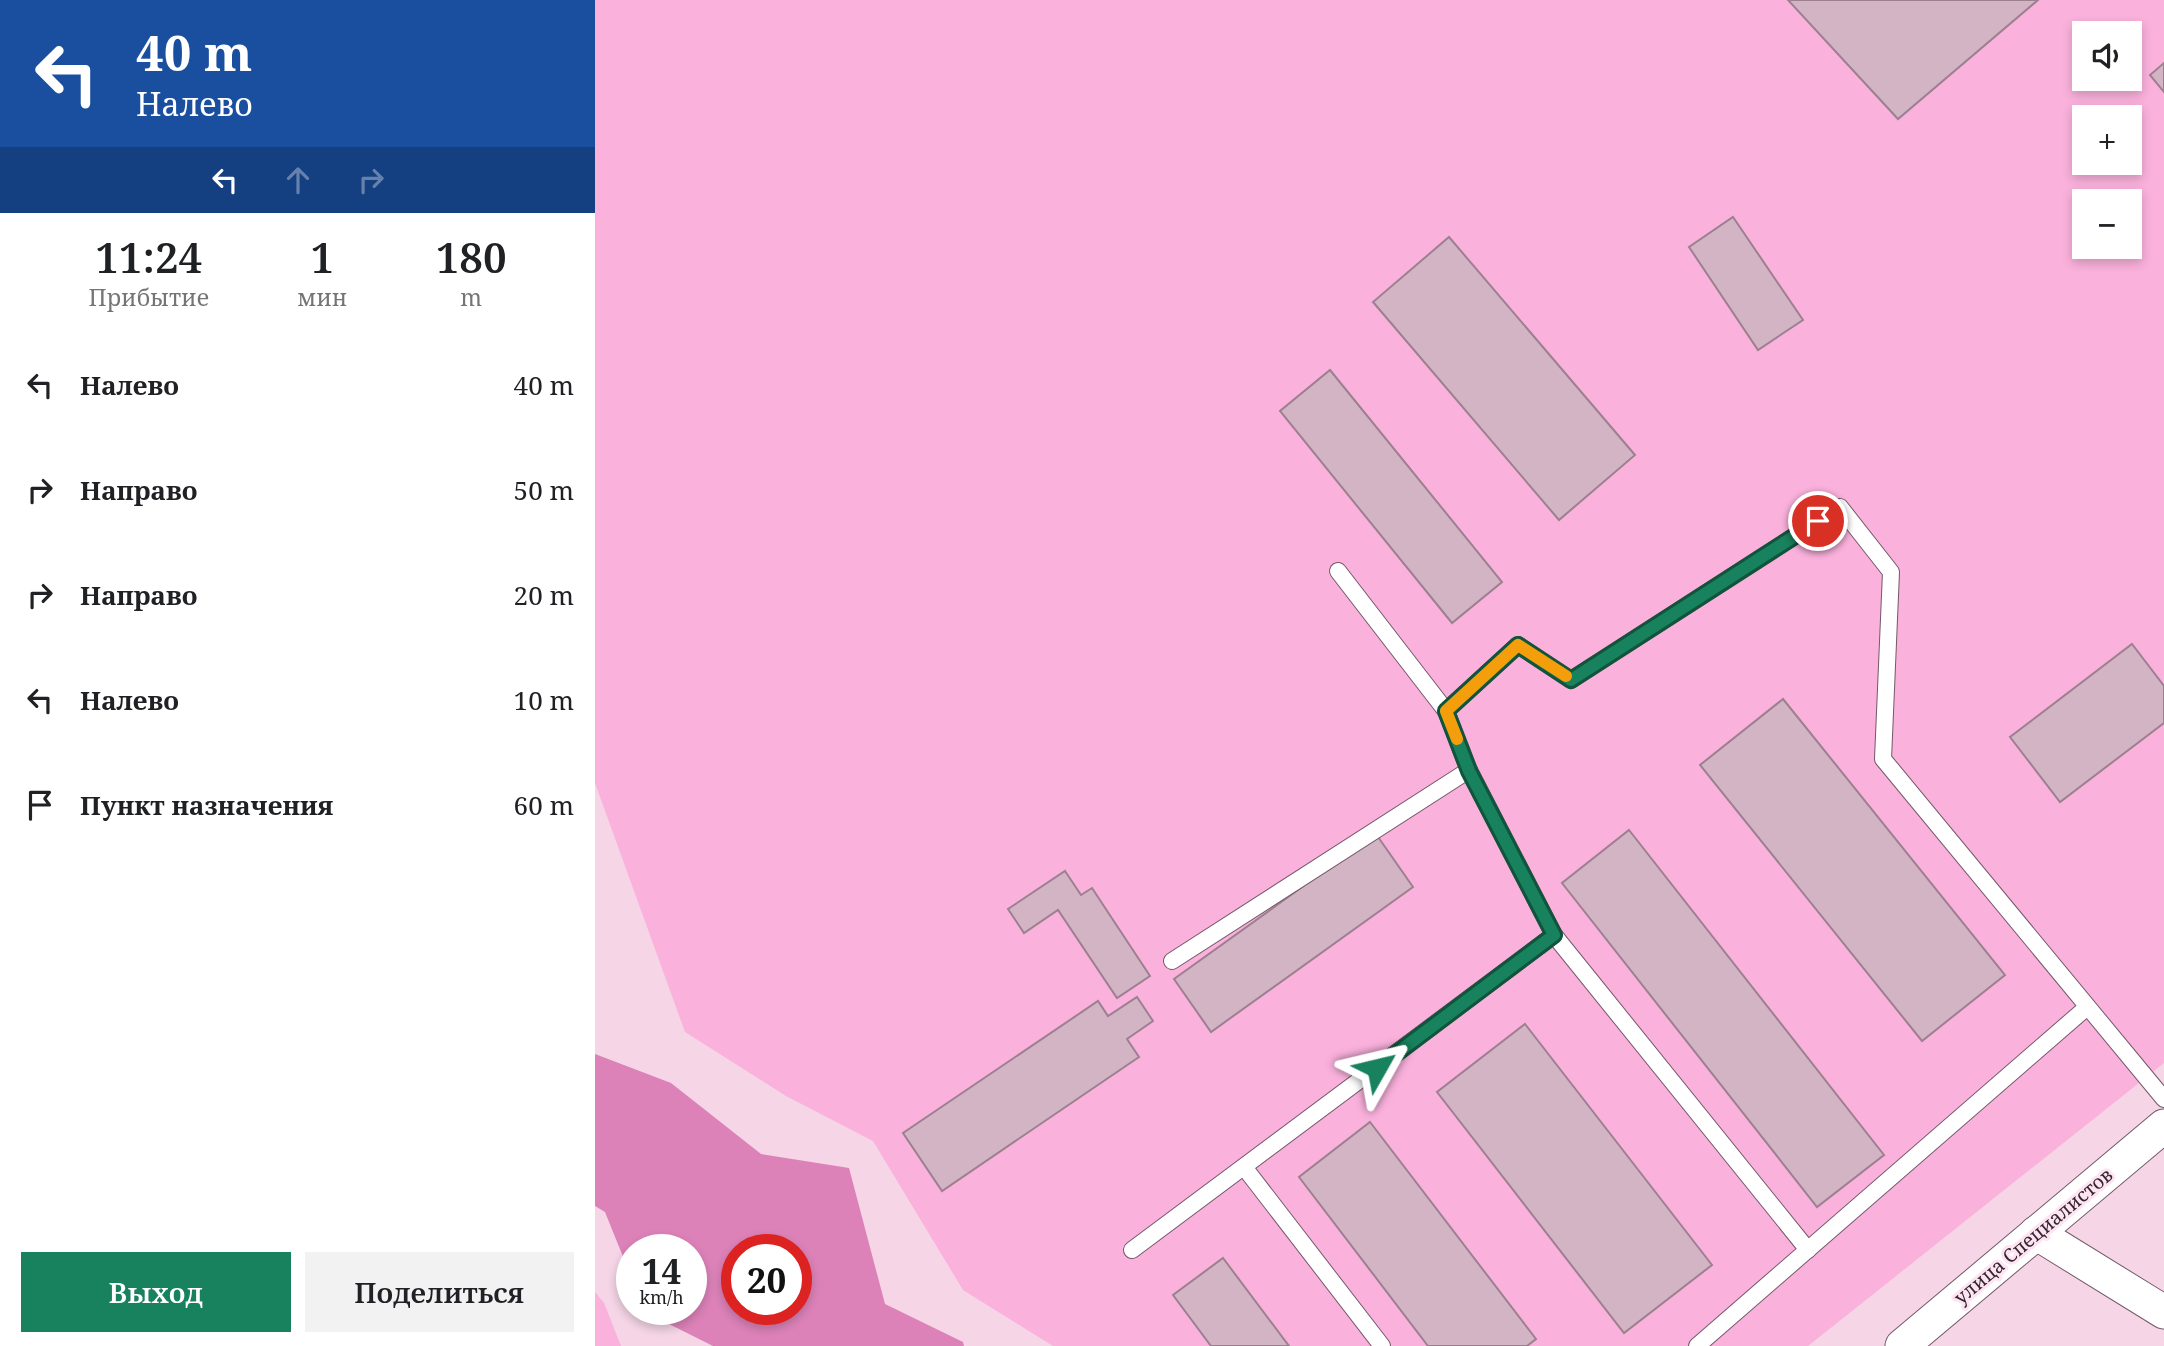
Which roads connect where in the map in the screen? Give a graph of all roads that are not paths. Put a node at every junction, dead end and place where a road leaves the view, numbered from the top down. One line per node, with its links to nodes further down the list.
1 (1338, 571): 2 (lane)
2 (1446, 711): 3 (lane); 6 (lane)
3 (1469, 771): 4 (lane); 5 (lane)
4 (1554, 935): 9 (lane); 12 (lane)
5 (1172, 961)
6 (2086, 1008): 7 (lane); 12 (lane)
7 (2164, 1099)
8 (2164, 1125): 10 (street, улица Специалистов)
9 (1244, 1167): 11 (lane); 14 (lane)
10 (2036, 1233): 13 (street); 16 (street, улица Специалистов)
11 (1132, 1250)
12 (1808, 1250): 15 (lane)
13 (2164, 1312)
14 (1382, 1346)
15 (1697, 1346)
16 (1902, 1346)

